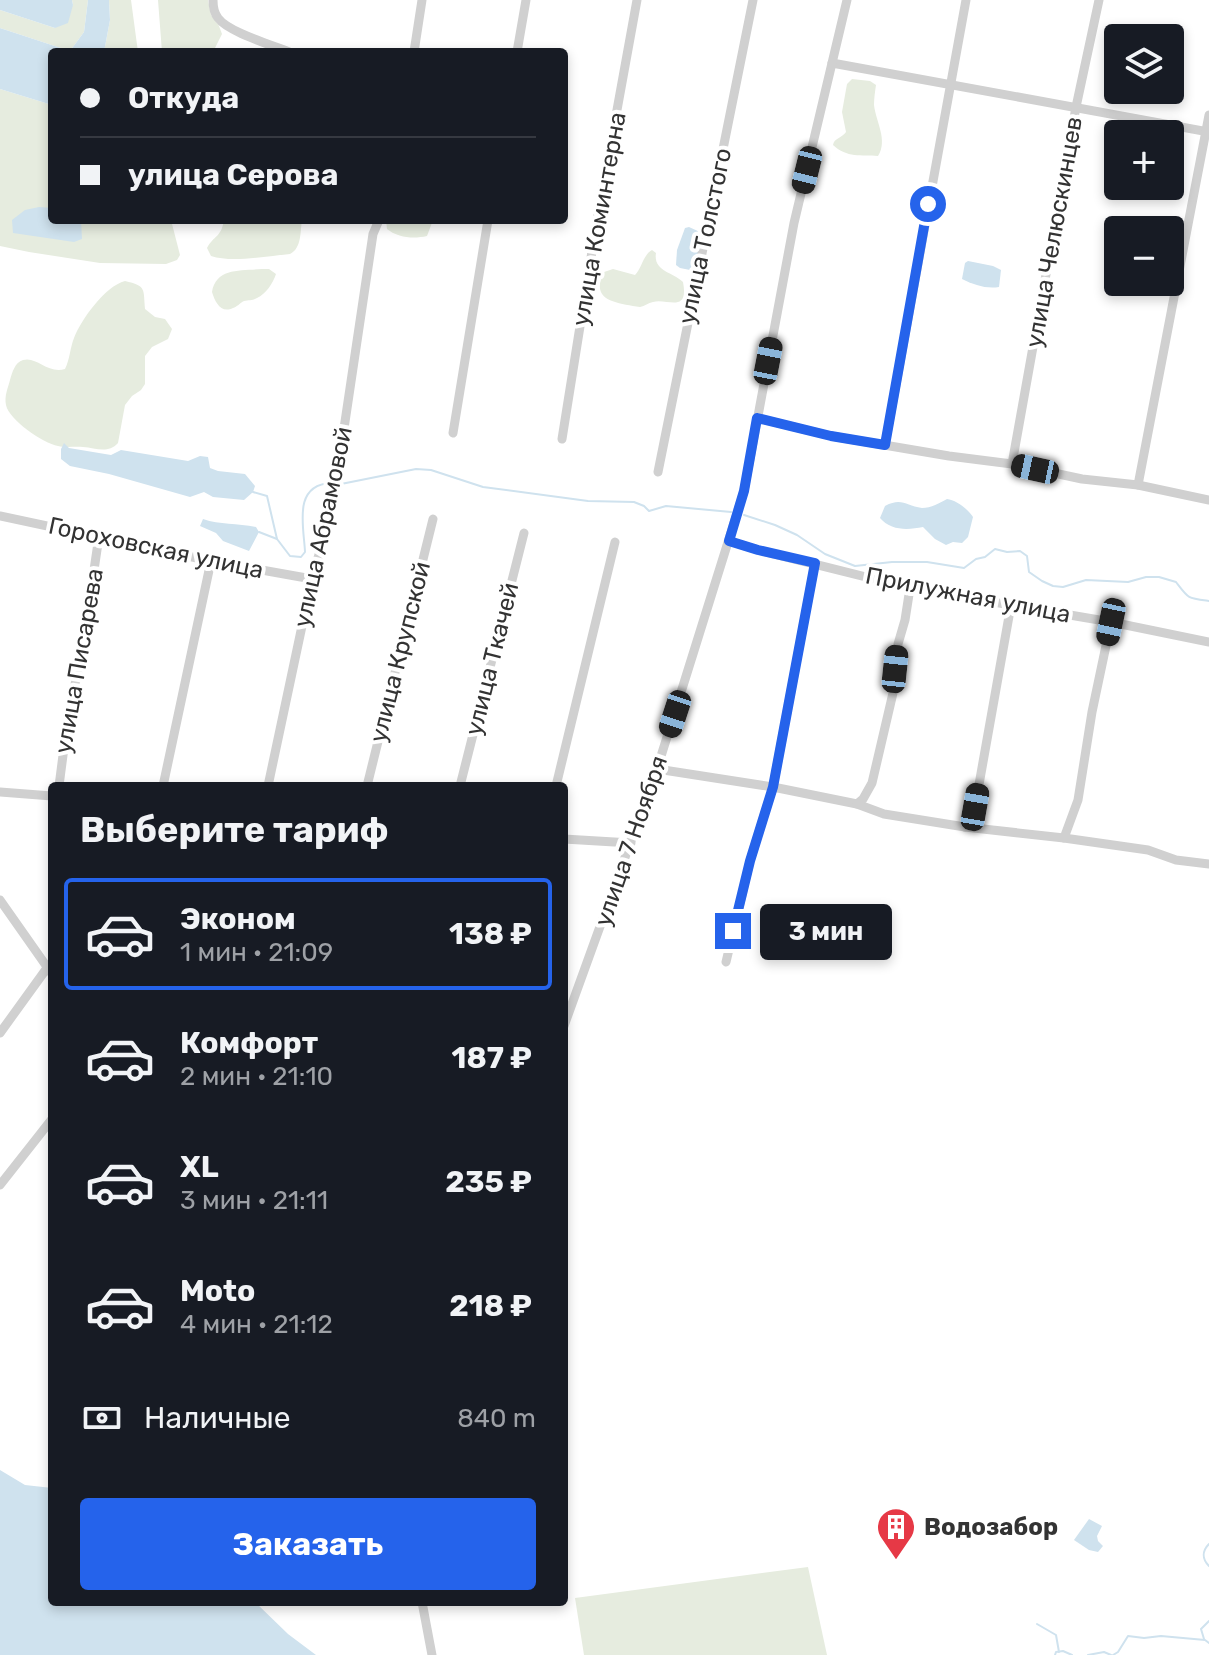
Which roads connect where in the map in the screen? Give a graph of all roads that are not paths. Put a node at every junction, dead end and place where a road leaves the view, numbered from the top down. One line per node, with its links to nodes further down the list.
1 (213, 0): 9 (street)
2 (422, 0): 10 (street)
3 (526, 0): 11 (street)
4 (637, 0): 21 (street, улица Коминтерна)
5 (753, 0): 24 (street, улица Толстого)
6 (847, 0): 12 (street, улица 7 Ноября)
7 (966, 0): 13 (street)
8 (1099, 0): 14 (street, улица Челюскинцев)
9 (279, 48)
10 (415, 48)
11 (518, 48)
12 (832, 63): 13 (street); 19 (street, улица 7 Ноября)
13 (949, 83): 14 (street); 22 (street)
14 (1076, 107): 16 (street); 23 (street, улица Челюскинцев)
15 (1209, 115): 16 (street)
16 (1207, 131): 25 (street)
17 (377, 224): 35 (street, улица Абрамовой)
18 (487, 224): 20 (street)
19 (757, 418): 22 (street); 31 (street, улица 7 Ноября)
20 (453, 433)
21 (562, 439)
22 (885, 445): 23 (street)
23 (1012, 464): 25 (street)
24 (658, 472)
25 (1138, 485): 26 (street)
26 (1209, 500)
27 (0, 516): 30 (street, Гороховская улица)
28 (433, 519): 44 (street, улица Крупской)
29 (524, 533): 45 (street, улица Ткачей)
30 (99, 536): 33 (street, Гороховская улица); 41 (street, улица Писарева)
31 (729, 541): 34 (street, Прилужная улица); 40 (street, улица 7 Ноября)
32 (615, 542): 46 (street)
33 (211, 561): 35 (street, Гороховская улица); 42 (street)
34 (815, 563): 36 (street, Прилужная улица); 47 (street)
35 (312, 579): 43 (street, улица Абрамовой)
36 (910, 588): 37 (street, Прилужная улица); 50 (street)
37 (1011, 605): 38 (street, Прилужная улица); 51 (street)
38 (1111, 622): 39 (street, Прилужная улица); 52 (street)
39 (1209, 642)
40 (657, 769): 47 (street); 54 (street, улица 7 Ноября)
41 (60, 782)
42 (164, 782)
43 (269, 782)
44 (368, 782)
45 (461, 782)
46 (557, 782)
47 (773, 787): 50 (street); 57 (street)
48 (0, 792): 49 (street)
49 (48, 796)
50 (857, 804): 51 (street)
51 (965, 827): 52 (street)
52 (1064, 838): 55 (street)
53 (568, 839): 54 (street)
54 (631, 843): 60 (street, улица 7 Ноября)
55 (1208, 861)
56 (0, 900): 58 (street)
57 (726, 962)
58 (48, 968)
59 (48, 973): 61 (street)
60 (568, 1015)
61 (0, 1033)
62 (48, 1124): 63 (street)
63 (0, 1185)
64 (423, 1606): 65 (street)
65 (432, 1655)

